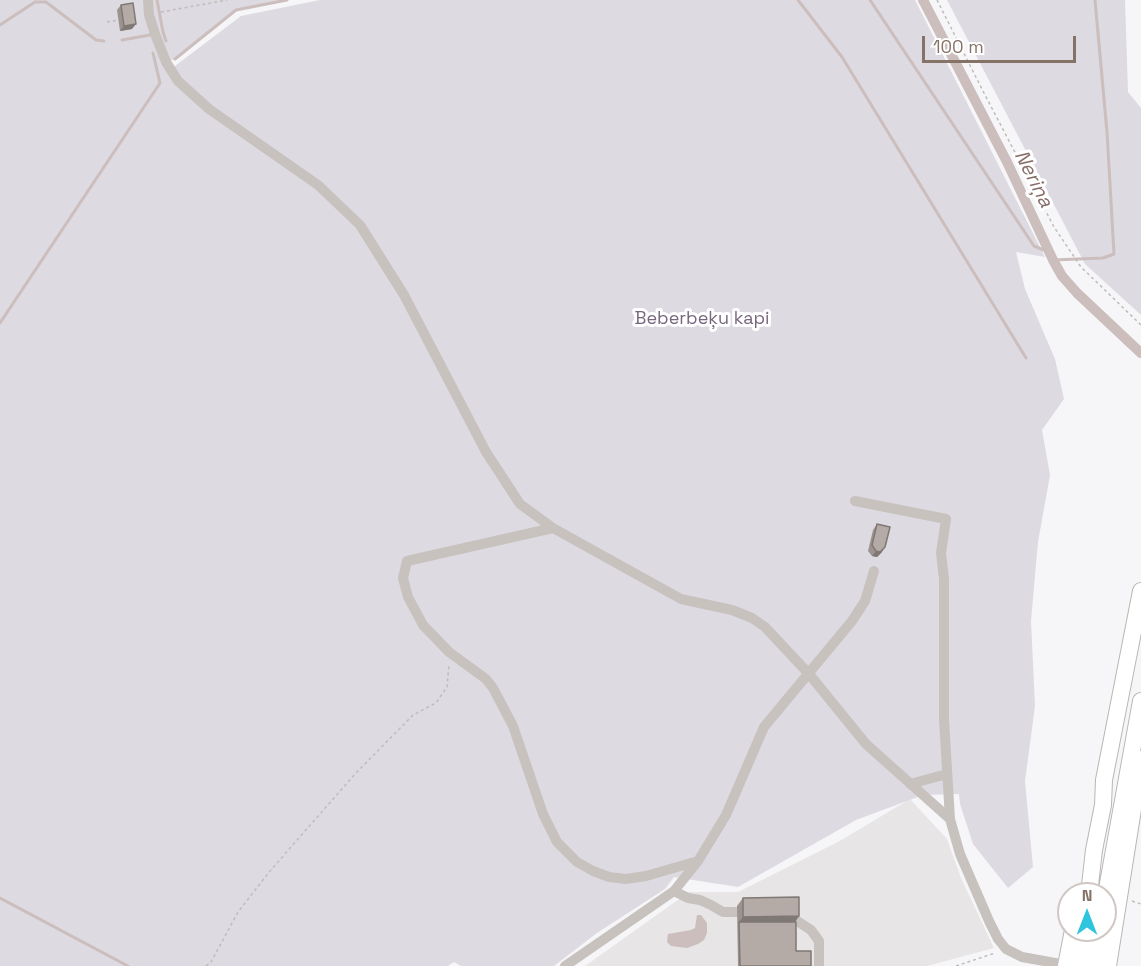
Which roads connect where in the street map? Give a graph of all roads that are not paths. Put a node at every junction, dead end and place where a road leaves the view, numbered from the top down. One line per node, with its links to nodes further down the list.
1 (148, 0): 3 (street)
2 (855, 501): 9 (street)
3 (553, 528): 6 (street); 13 (street)
4 (874, 571): 6 (street)
5 (1141, 591): 10 (highway)
6 (808, 674): 11 (street); 13 (street)
7 (1141, 701): 16 (highway)
8 (1141, 759): 28 (highway)
9 (947, 774): 11 (street); 12 (street)
10 (1104, 780): 14 (highway); 15 (highway)
11 (910, 784): 12 (street)
12 (950, 819): 25 (street)
13 (698, 861): 17 (street)
14 (1081, 882)
15 (1090, 882)
16 (1108, 882)
17 (674, 891): 18 (street); 23 (street)
18 (737, 912)
19 (794, 919): 24 (street)
20 (1070, 942): 25 (highway)
21 (1083, 942): 26 (highway)
22 (1098, 942): 27 (highway)
23 (565, 966)
24 (819, 966)
25 (1066, 966)
26 (1080, 966)
27 (1093, 966)
28 (1108, 966)

